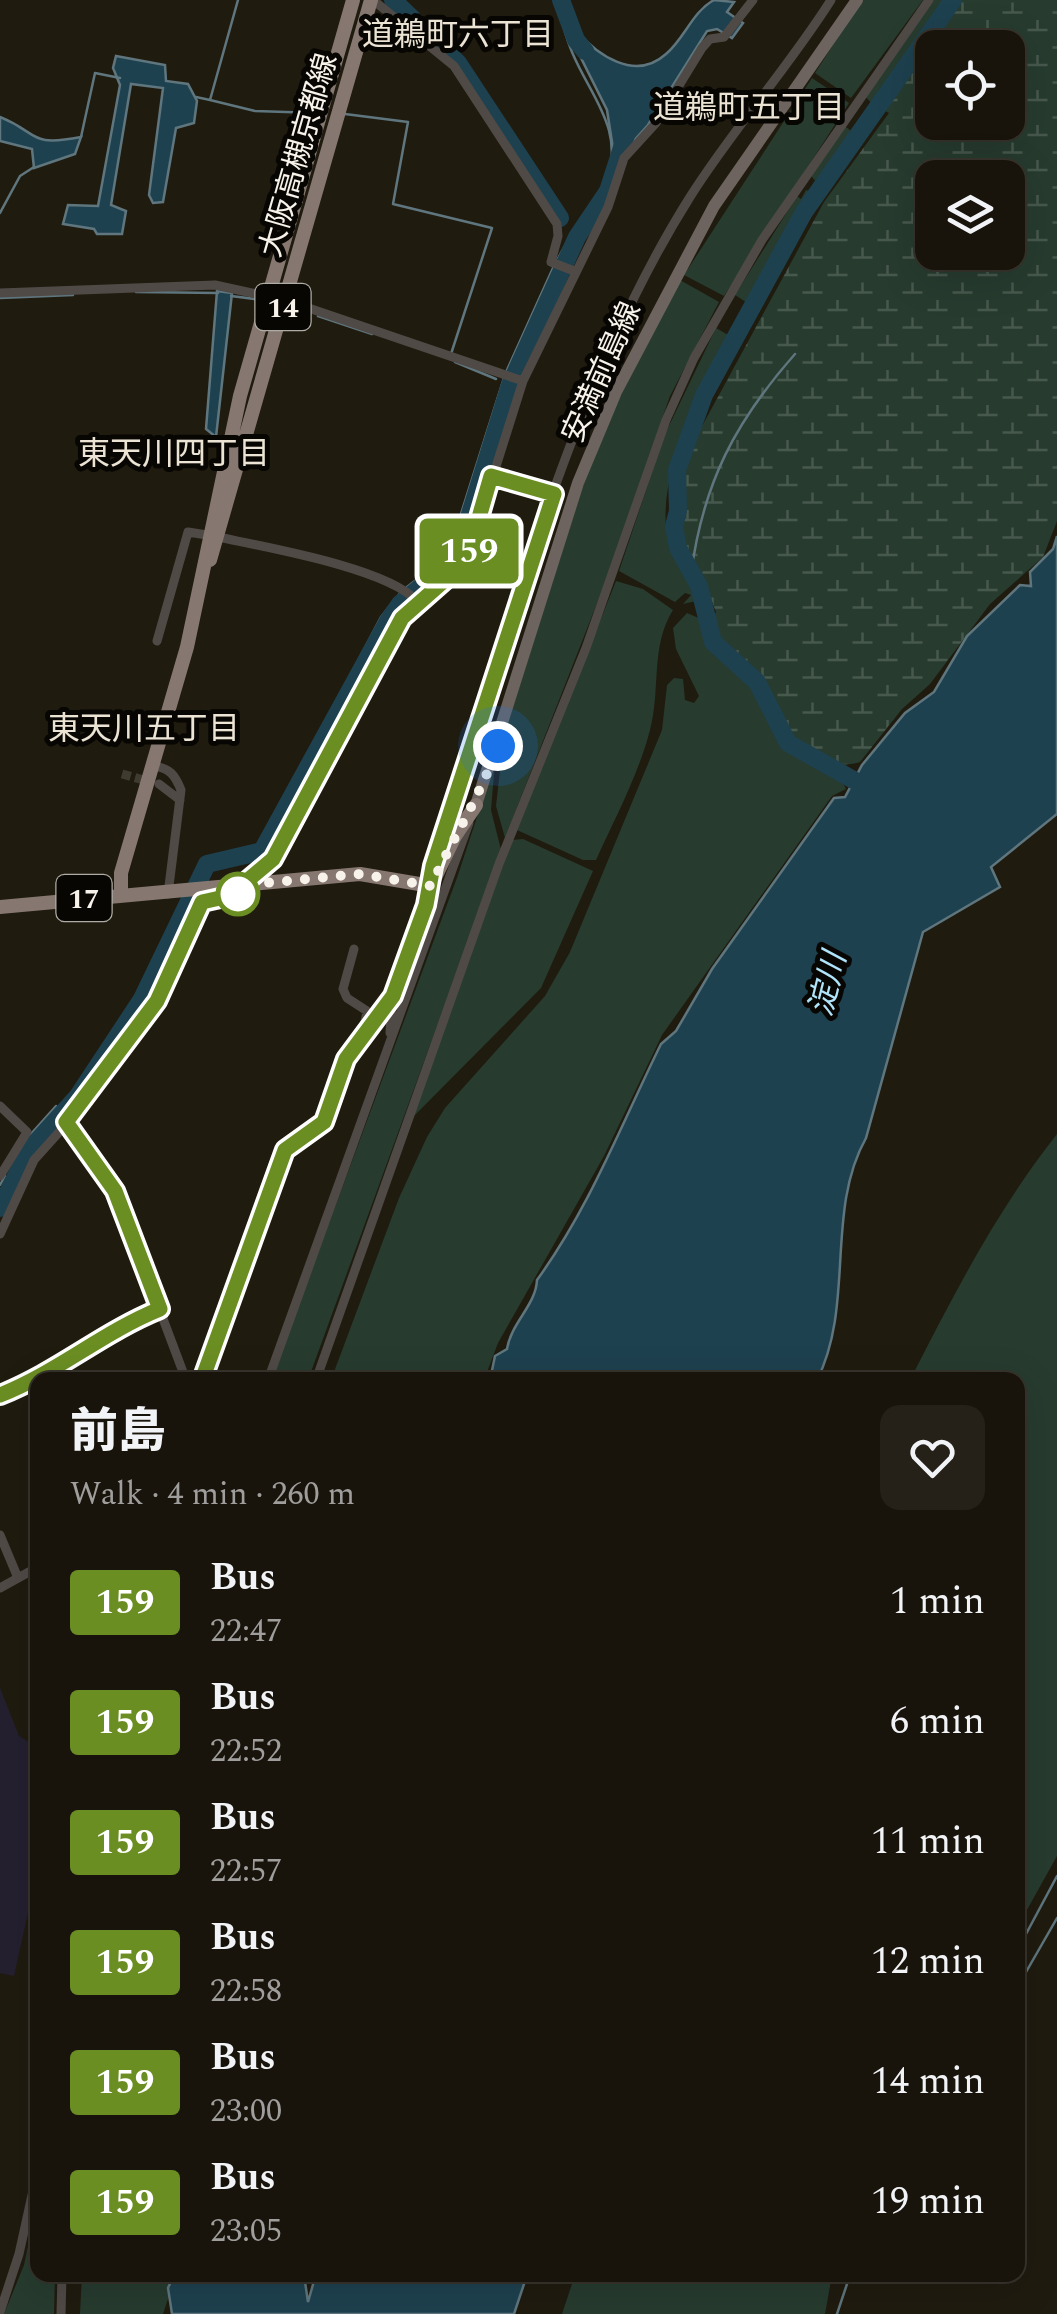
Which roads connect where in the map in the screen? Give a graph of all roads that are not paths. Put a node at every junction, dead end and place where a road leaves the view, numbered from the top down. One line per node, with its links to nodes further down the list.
1 (353, 0): 9 (main road, 大阪高槻京都線 / 14)
2 (372, 0): 7 (street); 10 (main road, 大阪高槻京都線 / 14)
3 (753, 0): 7 (street)
4 (831, 0): 13 (street)
5 (929, 0): 42 (street)
6 (855, 2): 20 (main road, 安満前島線)
7 (572, 270): 11 (street)
8 (0, 293): 9 (street)
9 (269, 295): 10 (street); 14 (main road, 大阪高槻京都線 / 14)
10 (285, 300): 11 (street); 14 (main road, 大阪高槻京都線 / 14)
11 (523, 382): 12 (street)
12 (491, 476): 13 (street); 15 (street)
13 (554, 494): 22 (street)
14 (212, 536): 15 (street); 16 (street); 17 (main road, 大阪高槻京都線 / 14)
15 (417, 602): 21 (street)
16 (157, 641)
17 (154, 766): 19 (street); 24 (main road, 大阪高槻京都線 / 14)
18 (159, 784): 19 (street)
19 (180, 800): 23 (street)
20 (476, 805): 22 (main road); 30 (street)
21 (241, 886): 22 (main road, 17); 23 (main road, 17); 25 (street)
22 (431, 886): 28 (street)
23 (171, 894): 24 (main road, 17); 25 (street)
24 (121, 895): 26 (main road, 17)
25 (200, 907): 32 (street)
26 (0, 908)
27 (354, 949): 29 (street)
28 (393, 996): 29 (street); 30 (street)
29 (362, 1035): 40 (street)
30 (390, 1040): 41 (street)
31 (0, 1106): 33 (street)
32 (66, 1122): 34 (street); 37 (street)
33 (16, 1150): 34 (street); 35 (street)
34 (34, 1160): 36 (street)
35 (0, 1176)
36 (0, 1234)
37 (160, 1309): 38 (street); 39 (street)
38 (50, 1372)
39 (183, 1372)
40 (205, 1372)
41 (271, 1372)
42 (319, 1372)
43 (30, 1381): 44 (street)
44 (0, 1395)
45 (0, 1534): 47 (street)
46 (30, 1571): 47 (street)
47 (18, 1578): 48 (street)
48 (0, 1588)
49 (30, 2204): 51 (street)
50 (62, 2282): 52 (street)
51 (0, 2312)
52 (61, 2314)

